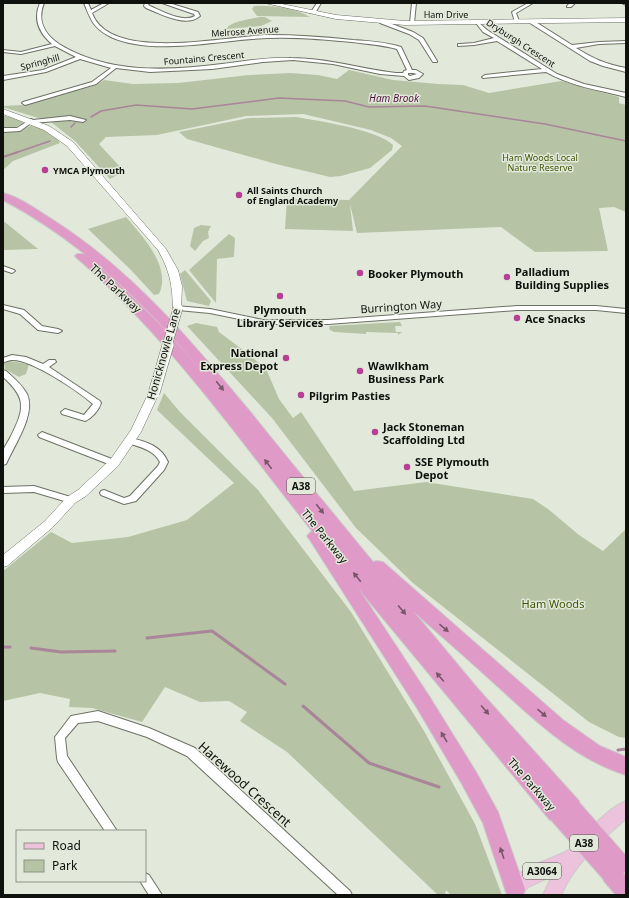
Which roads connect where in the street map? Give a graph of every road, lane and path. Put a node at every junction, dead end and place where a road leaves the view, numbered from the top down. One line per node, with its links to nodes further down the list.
1 (42, 3): 21 (street, Fountains Crescent)
2 (107, 3): 10 (street)
3 (147, 3): 4 (street)
4 (164, 3)
5 (268, 3): 12 (street, Ham Drive)
6 (319, 3): 12 (street)
7 (414, 3): 17 (street)
8 (531, 3): 14 (street)
9 (86, 4): 10 (street); 11 (street, Melrose Avenue)
10 (100, 5): 11 (street)
11 (90, 12): 30 (street, Melrose Avenue)
12 (313, 12): 15 (street, Ham Drive)
13 (626, 20): 16 (street, Ham Drive)
14 (517, 21): 16 (street, Ham Drive); 18 (street, Ham Drive)
15 (382, 22): 17 (street, Ham Drive); 26 (street)
16 (532, 22): 23 (street)
17 (412, 23): 18 (street, Ham Drive)
18 (478, 23): 19 (street, Dryburgh Crescent)
19 (498, 39): 22 (street); 28 (street, Dryburgh Crescent)
20 (626, 42): 23 (street)
21 (56, 44): 24 (street); 25 (street, Fountains Crescent)
22 (460, 45)
23 (572, 47): 29 (street)
24 (3, 51)
25 (80, 57): 27 (street, Fountains Crescent); 33 (street, Springhill)
26 (435, 61)
27 (116, 66): 31 (street, Fountains Crescent); 35 (street)
28 (546, 70): 32 (street); 34 (street, Dryburgh Crescent)
29 (626, 70)
30 (410, 71): 31 (street); 31 (street, Melrose Avenue)
31 (405, 75)
32 (485, 77)
33 (3, 78)
34 (626, 95)
35 (28, 101)
36 (3, 111): 38 (street, Honicknowle Lane)
37 (83, 120): 38 (street, Honicknowle Lane)
38 (32, 122): 39 (street); 45 (street, Honicknowle Lane)
39 (3, 130)
40 (3, 196): 63 (highway, The Parkway / A38, one-way to 63)
41 (3, 204): 59 (highway, The Parkway / A38, one-way to 41)
42 (3, 268): 43 (street)
43 (12, 271)
44 (3, 307): 47 (street)
45 (178, 308): 46 (street, Burrington Way); 56 (street, Honicknowle Lane, bridge)
46 (626, 311)
47 (50, 330): 48 (street); 49 (street)
48 (58, 331)
49 (47, 337)
50 (3, 360): 52 (street)
51 (52, 362): 52 (street)
52 (42, 368): 54 (street)
53 (3, 373): 57 (street)
54 (65, 412)
55 (42, 435): 58 (street)
56 (131, 441): 58 (street, Honicknowle Lane); 61 (street)
57 (3, 462)
58 (114, 463): 62 (street, Honicknowle Lane)
59 (281, 481): 67 (highway, The Parkway / A38, one-way to 59); 73 (highway, A38, one-way to 59)
60 (3, 490): 62 (street)
61 (104, 493)
62 (71, 500): 64 (street, Honicknowle Lane)
63 (333, 526): 65 (highway, A38, one-way to 65); 67 (highway, The Parkway / A38, one-way to 67)
64 (3, 562)
65 (626, 766)
66 (626, 809): 69 (main road)
67 (564, 810): 70 (highway, The Parkway / A38, bridge)
68 (111, 830): 75 (street, Harewood Crescent)
69 (578, 854): 73 (main road, A3064); 76 (main road, A3064)
70 (619, 869): 72 (highway, The Parkway / A38)
71 (146, 880): 74 (street)
72 (626, 891)
73 (516, 892)
74 (156, 895)
75 (346, 895)
76 (552, 895)

